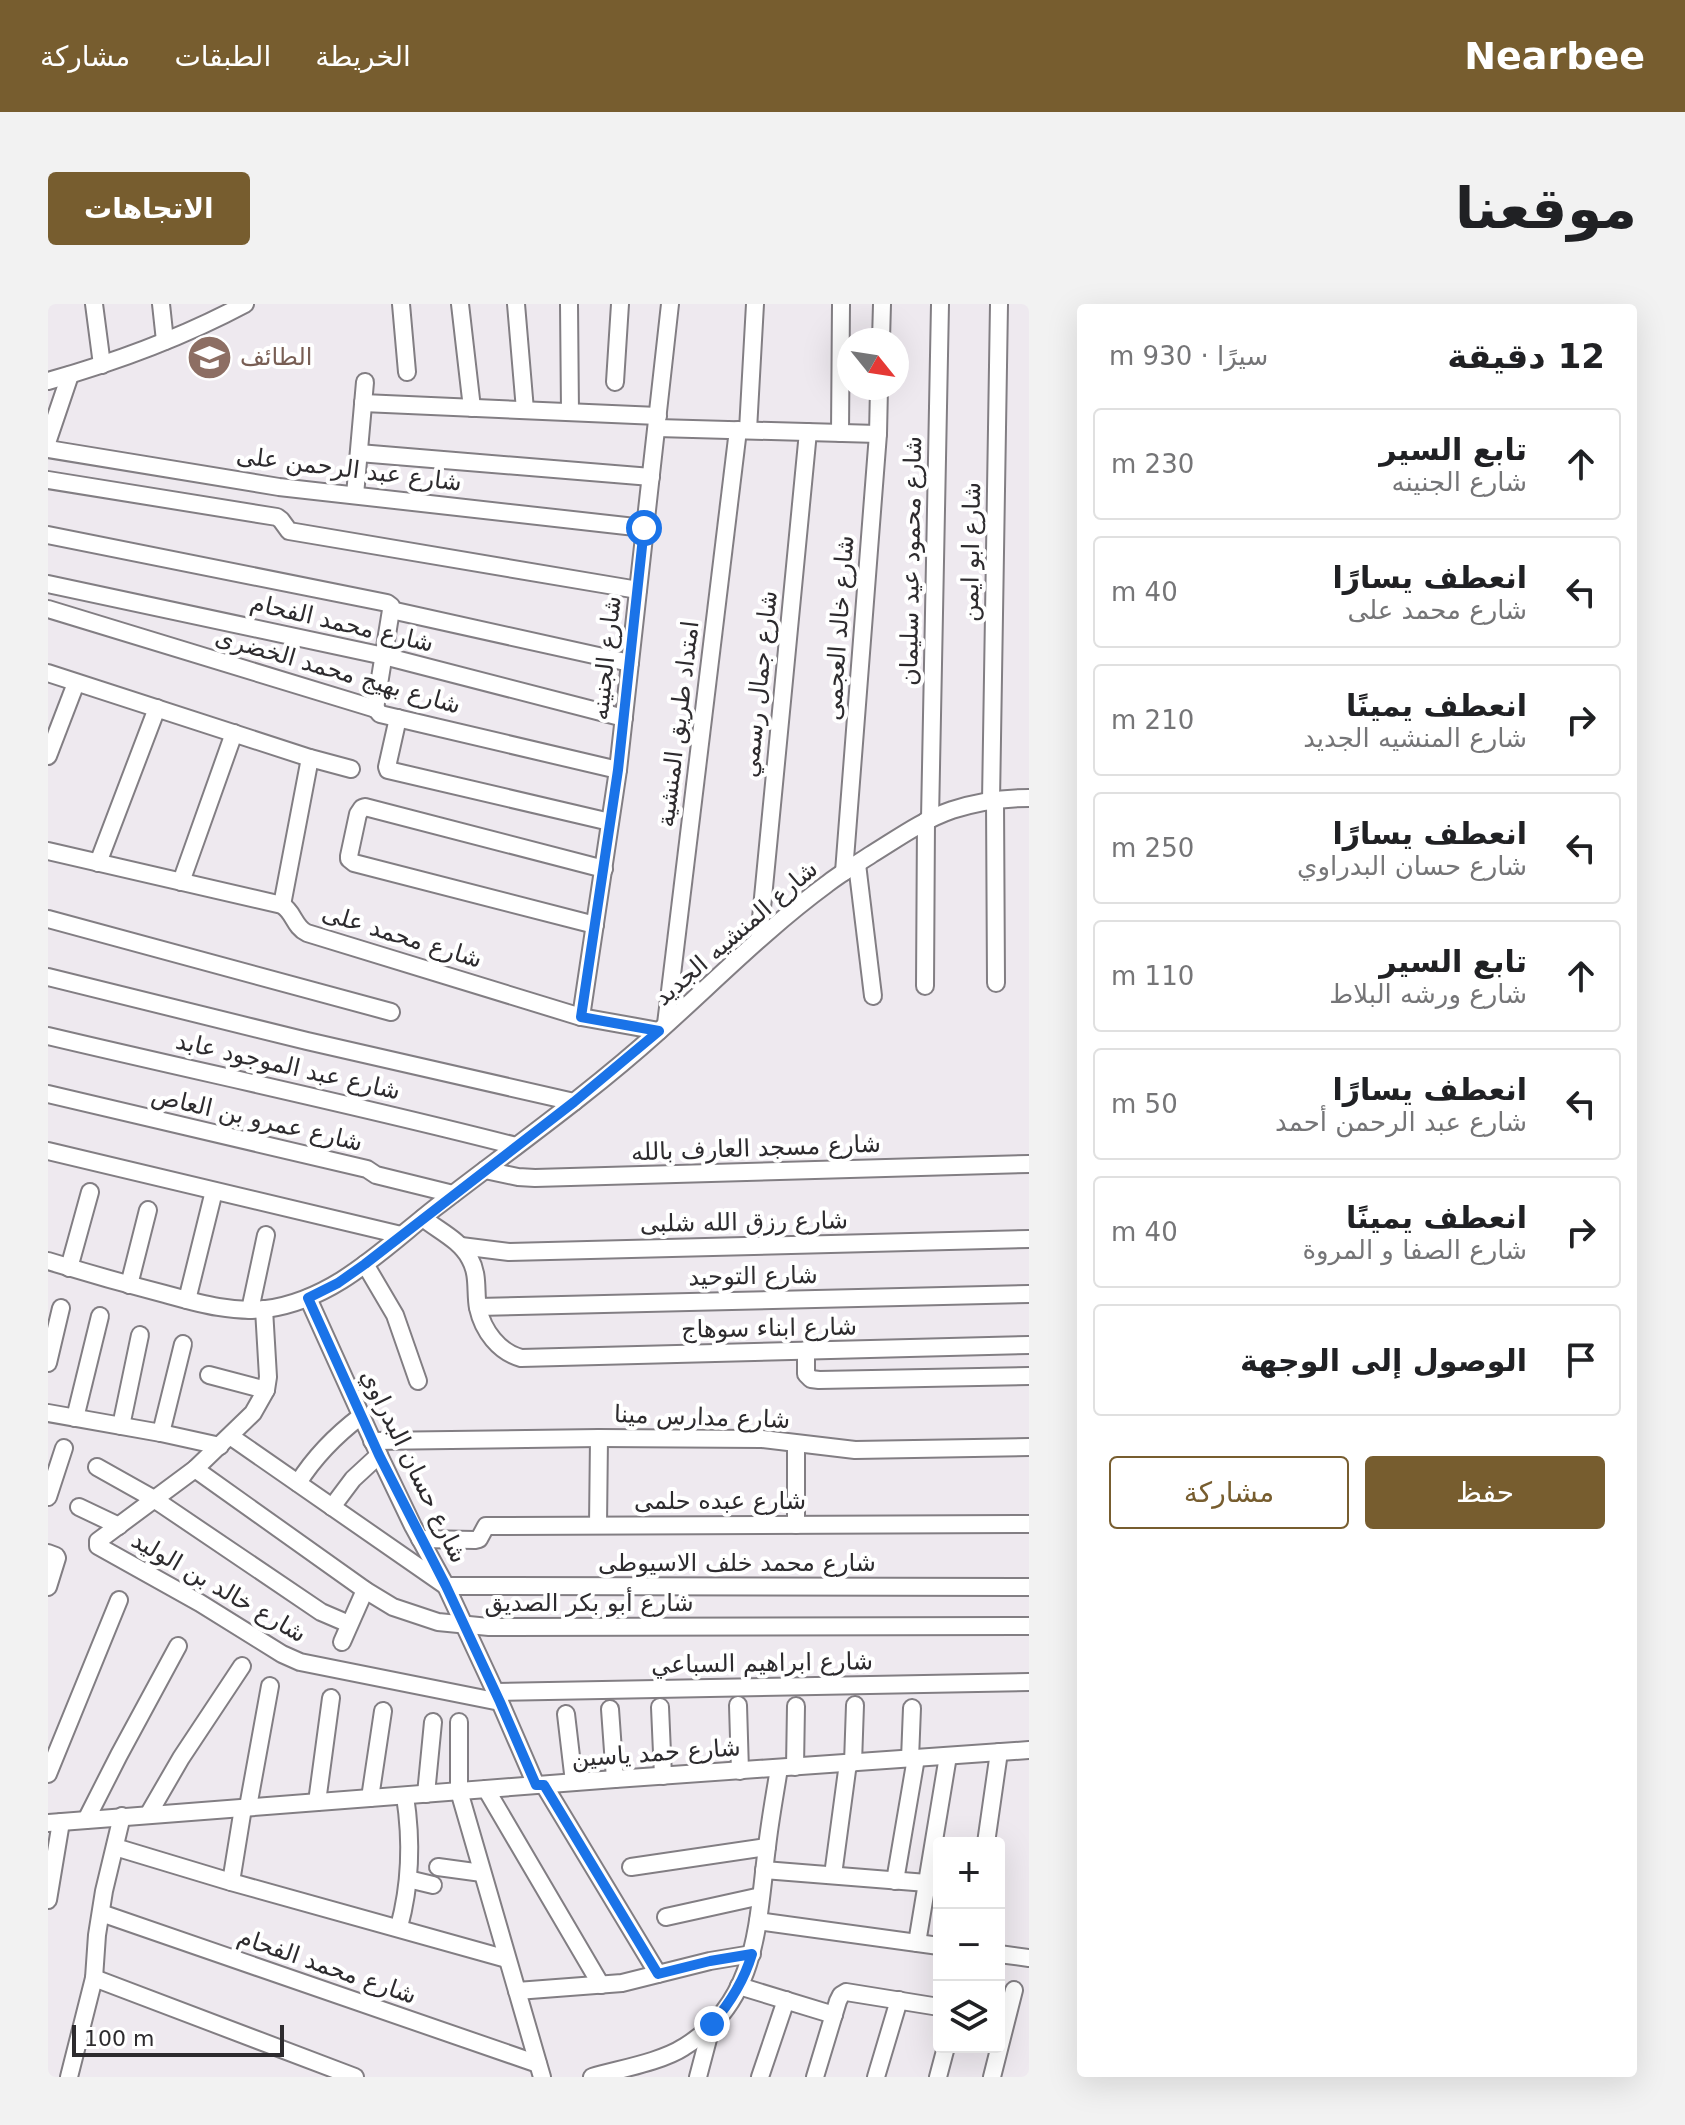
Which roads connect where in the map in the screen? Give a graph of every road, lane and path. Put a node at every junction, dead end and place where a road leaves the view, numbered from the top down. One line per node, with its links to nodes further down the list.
1 (94, 304): 18 (street)
2 (161, 304): 17 (street)
3 (245, 304): 15 (street)
4 (401, 304): 19 (street)
5 (460, 304): 26 (street)
6 (516, 304): 27 (street)
7 (569, 304): 28 (street)
8 (620, 304): 23 (street)
9 (670, 304): 29 (street, شارع الجنينه)
10 (755, 304): 30 (street, امتداد طريق المنشية)
11 (841, 304): 32 (street)
12 (882, 304): 16 (street)
13 (940, 304): 61 (street, شارع محمود عيد سليمان)
14 (999, 304): 60 (street, شارع ابو ايمن)
15 (222, 310): 17 (street)
16 (881, 328)
17 (165, 341): 18 (street)
18 (102, 365): 20 (street)
19 (407, 372)
20 (70, 375): 21 (street); 34 (street)
21 (48, 381)
22 (365, 382): 25 (street)
23 (615, 382)
24 (879, 400): 33 (street, شارع خالد العجمى)
25 (363, 403): 26 (street); 36 (street)
26 (472, 408): 27 (street)
27 (525, 410): 28 (street)
28 (570, 412): 29 (street)
29 (658, 422): 30 (street); 37 (street, شارع الجنينه)
30 (743, 430): 31 (street); 78 (street, امتداد طريق المنشية)
31 (808, 432): 32 (street); 71 (street, شارع جمال رسمي)
32 (840, 433): 33 (street)
33 (878, 434): 65 (street, شارع خالد العجمى)
34 (48, 440)
35 (48, 449): 39 (street, شارع عبد الرحمن على)
36 (359, 453): 37 (street); 39 (street)
37 (651, 477): 40 (street, شارع الجنينه)
38 (48, 480): 43 (street)
39 (355, 495): 40 (street, شارع عبد الرحمن على)
40 (644, 528): 43 (street, شارع الجنينه)
41 (48, 535): 45 (street)
42 (48, 584): 46 (street, شارع محمد الفحام)
43 (638, 590): 47 (street, شارع الجنينه)
44 (48, 609): 51 (street, شارع بهيج محمد الخضرى)
45 (391, 610): 46 (street); 47 (street)
46 (384, 656): 51 (street); 53 (street, شارع محمد الفحام)
47 (630, 663): 53 (street, شارع الجنينه)
48 (48, 673): 49 (street)
49 (76, 683): 50 (street); 55 (street)
50 (157, 708): 54 (street); 64 (street)
51 (375, 709): 52 (street, شارع بهيج محمد الخضرى)
52 (398, 718): 58 (street, شارع بهيج محمد الخضرى); 62 (street)
53 (624, 718): 58 (street, شارع الجنينه)
54 (234, 733): 56 (street); 67 (street)
55 (48, 756)
56 (310, 758): 57 (street); 68 (street)
57 (351, 769)
58 (618, 770): 62 (street, شارع الجنينه)
59 (1029, 798): 60 (street, شارع المنشيه الجديد)
60 (993, 800): 61 (street, شارع المنشيه الجديد); 73 (street, شارع ابو ايمن)
61 (928, 820): 65 (street, شارع المنشيه الجديد); 74 (street, شارع محمود عيد سليمان)
62 (610, 822): 66 (street, شارع الجنينه)
63 (48, 851): 64 (street)
64 (98, 863): 67 (street)
65 (851, 868): 71 (street, شارع المنشيه الجديد); 75 (street, شارع خالد العجمى)
66 (604, 869): 70 (street, شارع الجنينه); 70 (street)
67 (181, 882): 68 (street)
68 (282, 905): 77 (street, شارع محمد على)
69 (48, 919): 76 (street)
70 (595, 925): 77 (street, شارع الجنينه)
71 (759, 939): 78 (street, شارع المنشيه الجديد)
72 (48, 977): 81 (street)
73 (996, 983)
74 (925, 986)
75 (873, 996)
76 (391, 1012)
77 (581, 1017): 78 (street, شارع محمد على)
78 (663, 1028): 81 (street, شارع المنشيه الجديد)
79 (48, 1036): 82 (street, شارع عبد الموجود عابد)
80 (48, 1094): 88 (street, شارع عمرو بن العاص)
81 (574, 1102): 82 (street, شارع المنشيه الجديد)
82 (516, 1146): 85 (street, شارع المنشيه الجديد)
83 (48, 1151): 86 (street)
84 (1029, 1164): 85 (street, شارع مسجد العارف بالله)
85 (485, 1170): 88 (street, شارع المنشيه الجديد)
86 (214, 1191): 92 (street); 101 (street)
87 (90, 1192): 97 (street)
88 (453, 1194): 90 (street, شارع المنشيه الجديد)
89 (148, 1210): 98 (street)
90 (423, 1218): 92 (street, شارع المنشيه الجديد); 94 (street)
91 (266, 1235): 104 (street)
92 (401, 1235): 96 (street, شارع المنشيه الجديد)
93 (1029, 1239): 94 (street, شارع رزق الله شلبى)
94 (461, 1246): 102 (street)
95 (48, 1261): 97 (street)
96 (365, 1264): 100 (street, شارع المنشيه الجديد); 113 (street)
97 (69, 1268): 98 (street)
98 (129, 1285): 101 (street)
99 (1029, 1294): 102 (street, شارع التوحيد)
100 (308, 1298): 104 (street, شارع المنشيه الجديد); 116 (street, شارع حسان البدراوي)
101 (187, 1300): 104 (street)
102 (478, 1307): 109 (street, شارع ابناء سوهاج)
103 (61, 1308): 110 (street)
104 (257, 1310): 114 (street)
105 (100, 1316): 117 (street)
106 (140, 1335): 118 (street)
107 (183, 1344): 119 (street)
108 (1029, 1345): 109 (street, شارع ابناء سوهاج)
109 (806, 1350): 112 (street)
110 (48, 1363)
111 (209, 1375): 114 (street)
112 (1029, 1376)
113 (418, 1381)
114 (266, 1390): 121 (street)
115 (48, 1413): 117 (street)
116 (361, 1416): 125 (street, شارع حسان البدراوي); 129 (street)
117 (75, 1418): 118 (street)
118 (121, 1426): 119 (street)
119 (161, 1433): 121 (street)
120 (599, 1438): 122 (street, شارع مدارس مينا); 125 (street, شارع مدارس مينا); 135 (street)
121 (225, 1441): 127 (street); 129 (street)
122 (796, 1444): 123 (street, شارع مدارس مينا); 136 (street)
123 (1029, 1447)
124 (64, 1448): 128 (street)
125 (375, 1448): 133 (street); 138 (street, شارع حسان البدراوي)
126 (97, 1467): 131 (street)
127 (195, 1469): 131 (street); 143 (street, شارع أبو بكر الصديق)
128 (52, 1474): 130 (street)
129 (298, 1483): 133 (street)
130 (48, 1497)
131 (154, 1499): 137 (street); 145 (street)
132 (79, 1507): 137 (street)
133 (332, 1507): 140 (street)
134 (1029, 1524): 136 (street, شارع عبده حلمى)
135 (598, 1525): 136 (street, شارع عبده حلمى); 138 (street, شارع عبده حلمى)
136 (796, 1525)
137 (119, 1526): 153 (street, شارع خالد بن الوليد)
138 (420, 1539): 140 (street, شارع حسان البدراوي)
139 (48, 1553): 141 (street)
140 (446, 1586): 142 (street, شارع محمد خلف الاسيوطى); 146 (street, شارع حسان البدراوي)
141 (48, 1587)
142 (1029, 1587)
143 (365, 1590): 145 (street); 146 (street, شارع أبو بكر الصديق)
144 (119, 1600): 172 (street)
145 (349, 1624): 148 (street)
146 (464, 1626): 147 (street, شارع أبو بكر الصديق); 153 (street, شارع حسان البدراوي)
147 (1029, 1626)
148 (342, 1642)
149 (178, 1646): 186 (street)
150 (242, 1666): 184 (street)
151 (1029, 1682): 153 (street, شارع ابراهيم السباعي)
152 (270, 1686): 183 (street)
153 (498, 1697): 176 (street, شارع حسان البدراوي)
154 (331, 1698): 182 (street)
155 (738, 1705): 171 (street)
156 (855, 1705): 169 (street)
157 (796, 1706): 170 (street)
158 (660, 1707): 173 (street)
159 (912, 1708): 168 (street)
160 (610, 1709): 174 (street)
161 (383, 1711): 181 (street)
162 (566, 1714): 175 (street)
163 (433, 1722): 179 (street)
164 (459, 1722): 178 (street)
165 (1029, 1750): 166 (street, شارع حمد ياسين)
166 (999, 1752): 167 (street, شارع حمد ياسين); 188 (street)
167 (948, 1756): 168 (street, شارع حمد ياسين); 199 (street)
168 (913, 1758): 169 (street, شارع حمد ياسين); 197 (street)
169 (850, 1763): 170 (street, شارع حمد ياسين); 195 (street)
170 (787, 1768): 171 (street, شارع حمد ياسين); 190 (street)
171 (740, 1771): 173 (street, شارع حمد ياسين)
172 (48, 1774)
173 (663, 1776): 174 (street, شارع حمد ياسين)
174 (615, 1779): 175 (street, شارع حمد ياسين)
175 (574, 1782): 176 (street, شارع حمد ياسين)
176 (540, 1785): 177 (street, شارع حمد ياسين); 213 (street, شارع حسان البدراوي)
177 (486, 1789): 178 (street, شارع حمد ياسين); 215 (street)
178 (459, 1791): 179 (street, شارع حمد ياسين); 194 (street)
179 (426, 1794): 180 (street, شارع حمد ياسين)
180 (405, 1796): 181 (street, شارع حمد ياسين); 196 (street)
181 (370, 1798): 182 (street, شارع حمد ياسين)
182 (317, 1802): 183 (street, شارع حمد ياسين)
183 (246, 1807): 184 (street, شارع حمد ياسين); 198 (street)
184 (148, 1815): 185 (street, شارع حمد ياسين)
185 (122, 1816): 186 (street, شارع حمد ياسين); 189 (street)
186 (86, 1820): 187 (street, شارع حمد ياسين)
187 (54, 1823): 202 (street)
188 (987, 1837)
189 (115, 1847): 198 (street); 203 (street)
190 (767, 1847): 192 (street); 193 (street)
191 (438, 1867): 194 (street)
192 (631, 1867)
193 (764, 1870): 195 (street); 201 (street)
194 (482, 1873): 212 (street)
195 (833, 1875): 197 (street)
196 (408, 1879): 200 (street); 206 (street)
197 (895, 1881): 199 (street)
198 (231, 1882): 206 (street)
199 (927, 1883): 207 (street)
200 (433, 1885)
201 (761, 1896): 204 (street); 205 (street)
202 (48, 1900)
203 (101, 1913): 214 (street); 227 (street, شارع محمد الفحام)
204 (666, 1917)
205 (758, 1921): 207 (street); 209 (street)
206 (399, 1927): 212 (street)
207 (917, 1943): 208 (street)
208 (933, 1945)
209 (752, 1954): 213 (street); 216 (street)
210 (1005, 1955): 211 (street)
211 (1029, 1958)
212 (507, 1959): 218 (street)
213 (658, 1974): 215 (street)
214 (94, 1978): 228 (street); 229 (street)
215 (601, 1985): 218 (street)
216 (739, 1986): 219 (street); 224 (street)
217 (1014, 1990): 222 (street)
218 (517, 1991): 227 (street)
219 (786, 2000): 223 (street); 232 (street)
220 (899, 2000): 221 (street); 223 (street); 234 (street)
221 (933, 2006)
222 (1005, 2013)
223 (834, 2015): 233 (street)
224 (712, 2024): 230 (street); 231 (street)
225 (944, 2053): 235 (street)
226 (996, 2053): 236 (street)
227 (540, 2071)
228 (69, 2077)
229 (355, 2077)
230 (592, 2077)
231 (698, 2077)
232 (760, 2077)
233 (815, 2077)
234 (876, 2077)
235 (938, 2077)
236 (992, 2077)

